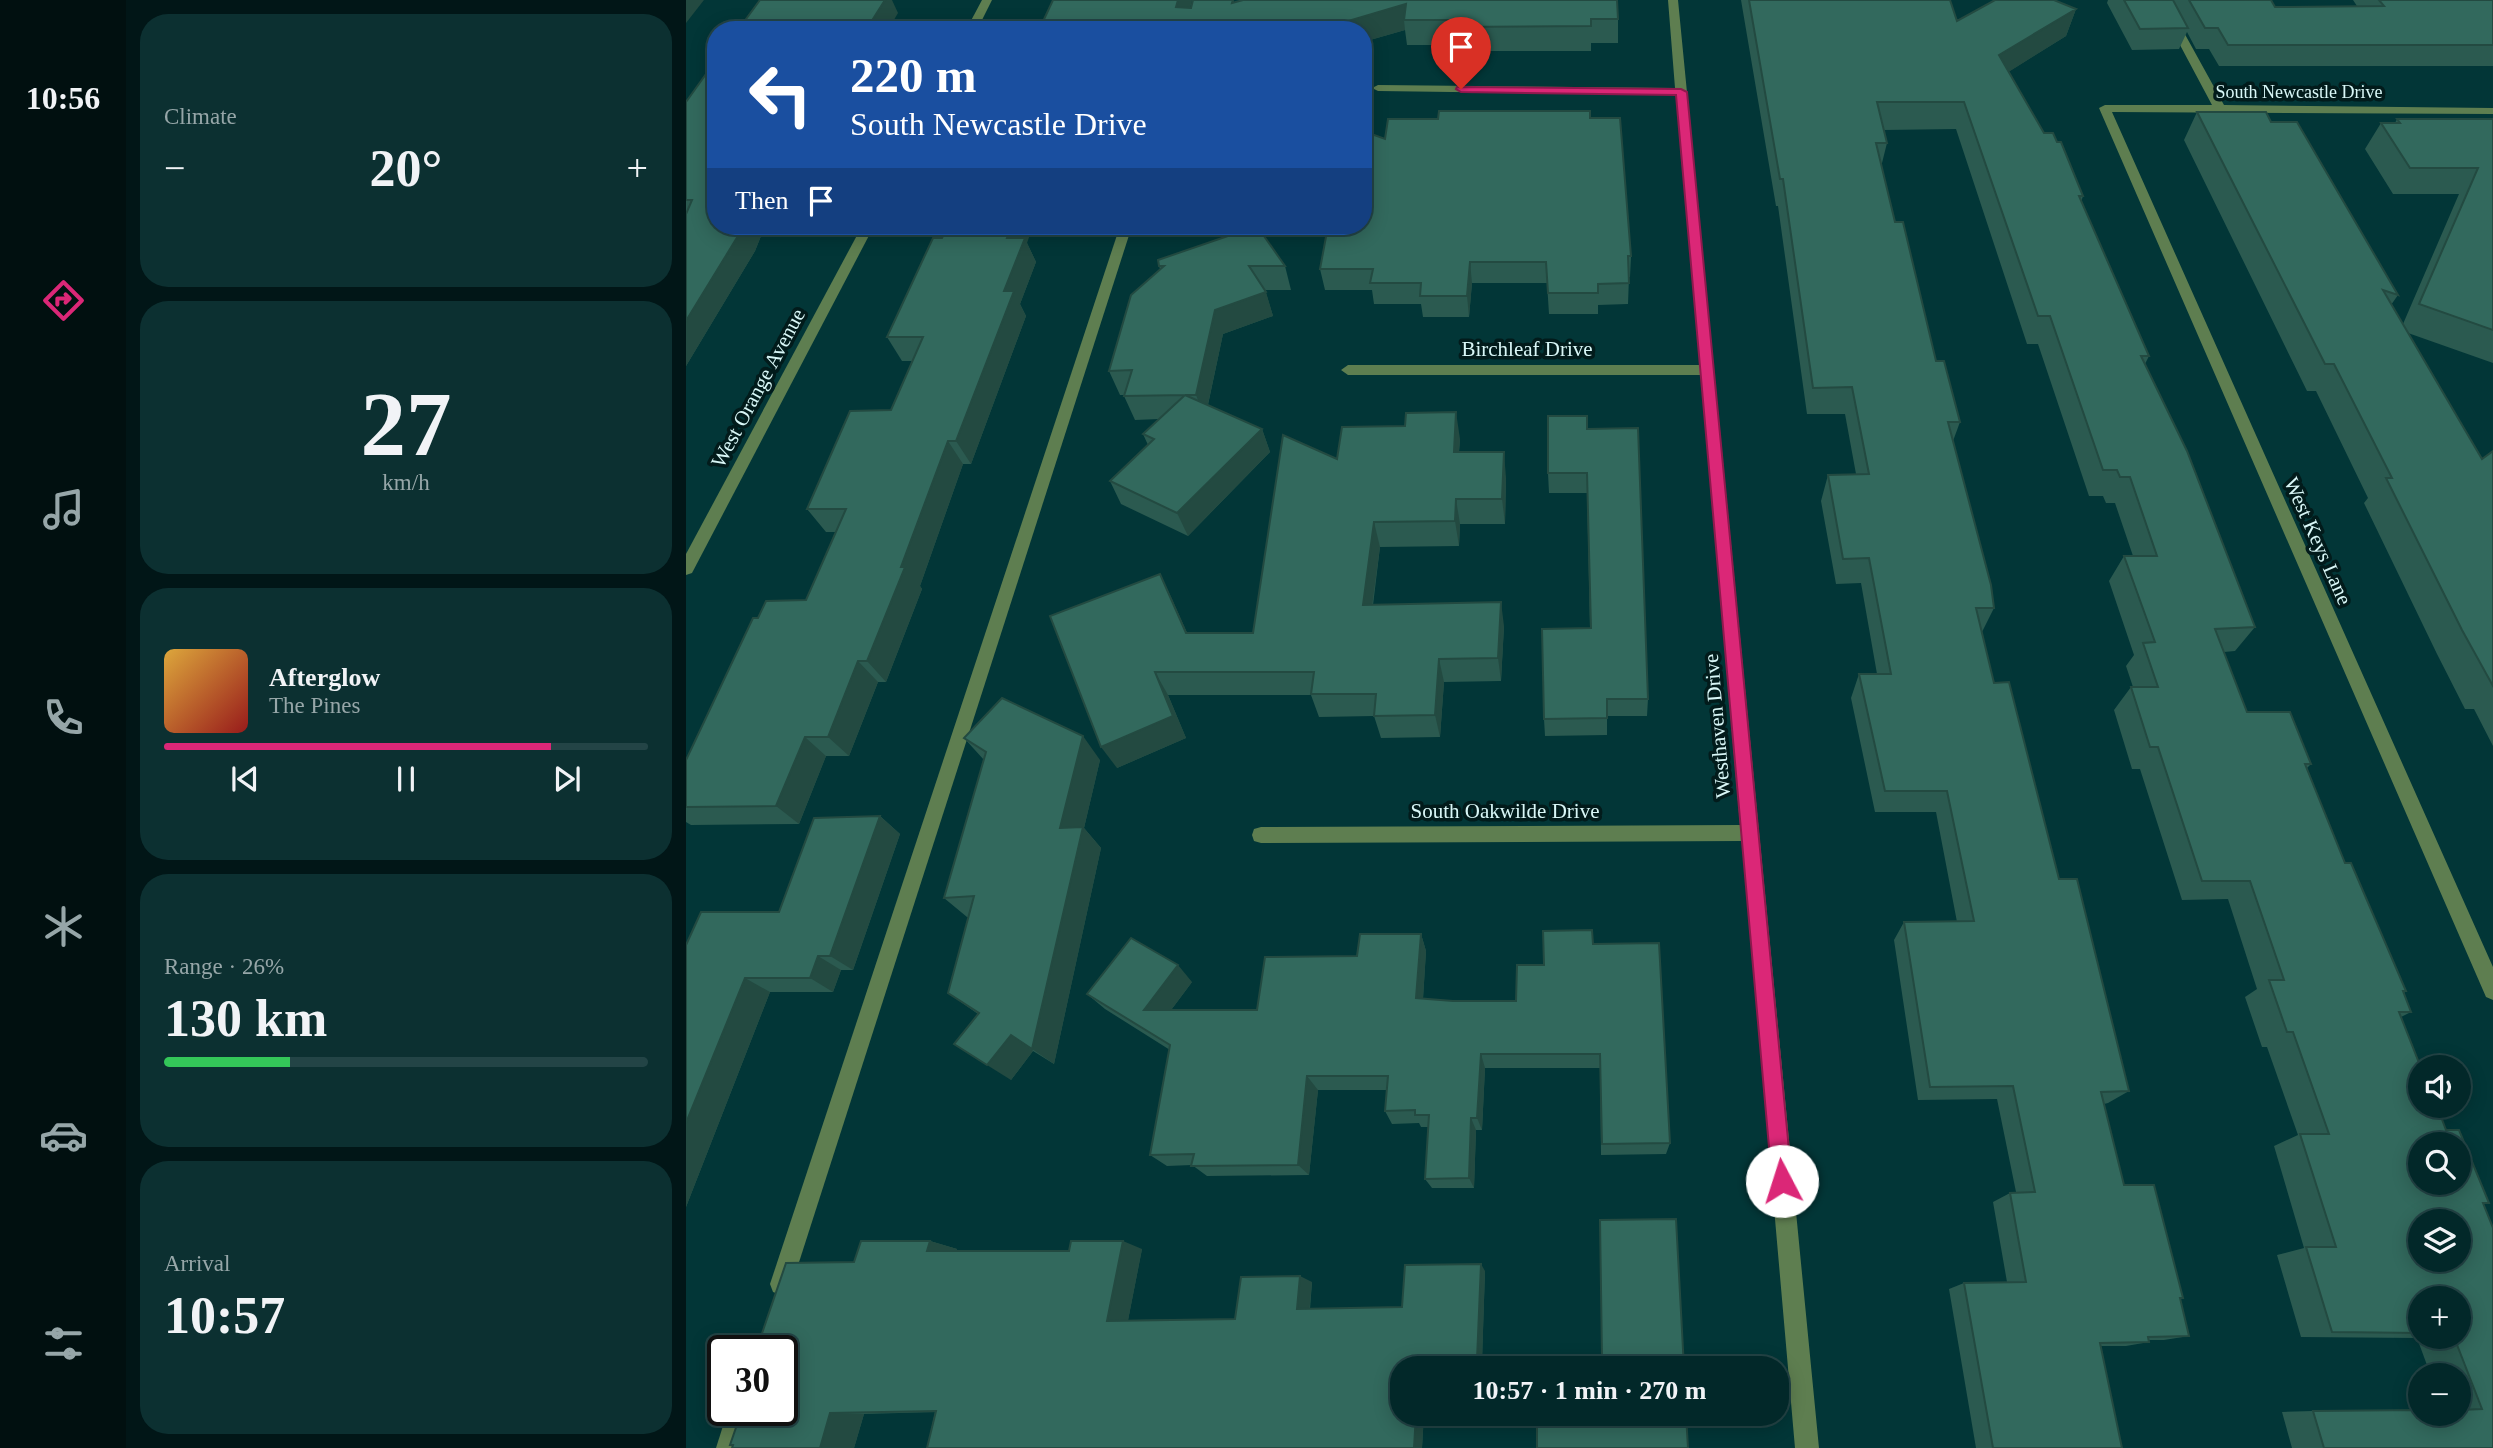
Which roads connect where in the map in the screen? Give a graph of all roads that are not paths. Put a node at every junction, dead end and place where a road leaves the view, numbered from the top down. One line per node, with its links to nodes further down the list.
1 (987, 0): 4 (street)
2 (1673, 0): 6 (street, Westhaven Drive)
3 (2161, 0): 8 (street)
4 (976, 21)
5 (1378, 88): 6 (street)
6 (1681, 92): 13 (street, Westhaven Drive)
7 (2105, 108): 8 (street, South Newcastle Drive); 17 (street, West Keys Lane)
8 (2220, 108): 9 (street, South Newcastle Drive)
9 (2493, 111)
10 (862, 235): 14 (street, West Orange Avenue)
11 (1123, 235): 18 (street)
12 (1348, 370): 13 (street, Birchleaf Drive)
13 (1707, 370): 15 (street, Westhaven Drive)
14 (686, 569)
15 (1750, 833): 16 (street, South Oakwilde Drive); 21 (street, Westhaven Drive)
16 (1261, 835)
17 (2493, 990)
18 (776, 1298)
19 (735, 1426): 20 (street)
20 (727, 1448)
21 (1807, 1448)

